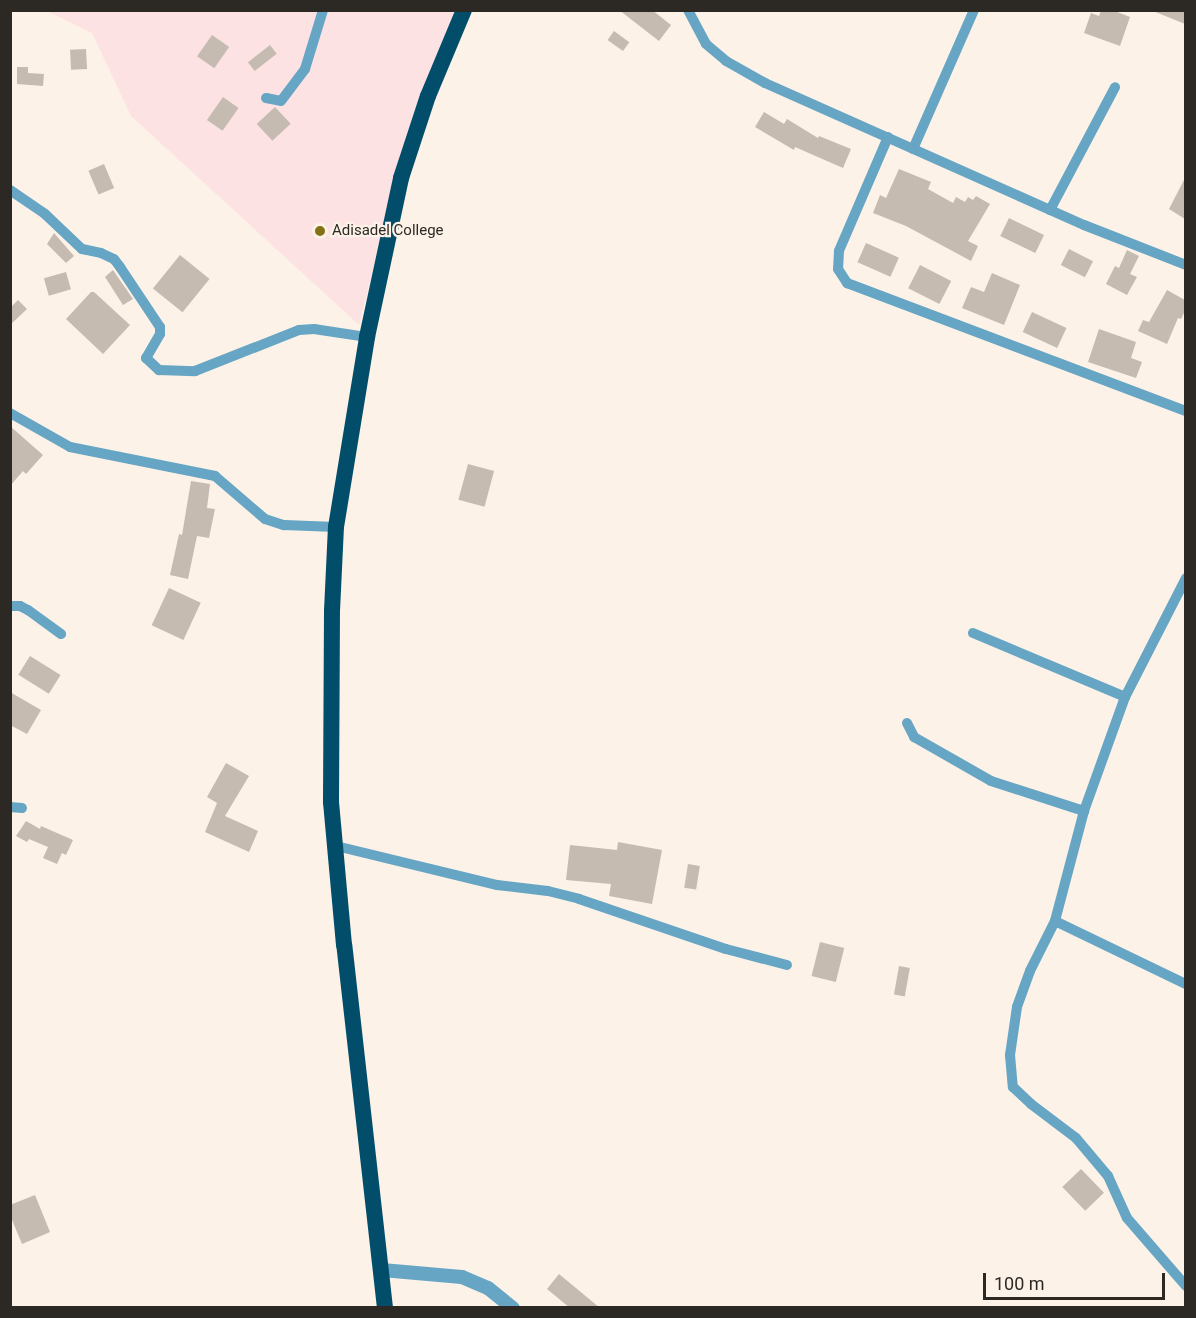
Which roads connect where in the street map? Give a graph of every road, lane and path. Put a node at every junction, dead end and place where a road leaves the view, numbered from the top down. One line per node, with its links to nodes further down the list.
1 (322, 10): 6 (street)
2 (464, 10): 12 (highway)
3 (688, 10): 7 (street)
4 (974, 10): 8 (street)
5 (1115, 87): 10 (street)
6 (266, 98)
7 (888, 137): 8 (street); 13 (street)
8 (913, 149): 10 (street)
9 (10, 190): 12 (street)
10 (1050, 210): 11 (street)
11 (1185, 265)
12 (367, 337): 15 (highway)
13 (1185, 411)
14 (10, 413): 15 (street)
15 (336, 527): 25 (highway)
16 (1185, 578): 20 (street)
17 (10, 606): 19 (street)
18 (973, 633): 20 (street)
19 (61, 634)
20 (1125, 697): 24 (street)
21 (907, 723): 24 (street)
22 (10, 807): 23 (street)
23 (22, 808)
24 (1084, 811): 26 (street)
25 (336, 846): 27 (street); 29 (highway)
26 (1055, 921): 28 (street); 30 (street)
27 (787, 965)
28 (1185, 984)
29 (382, 1270): 31 (highway); 32 (street)
30 (1185, 1286)
31 (386, 1308)
32 (513, 1308)

